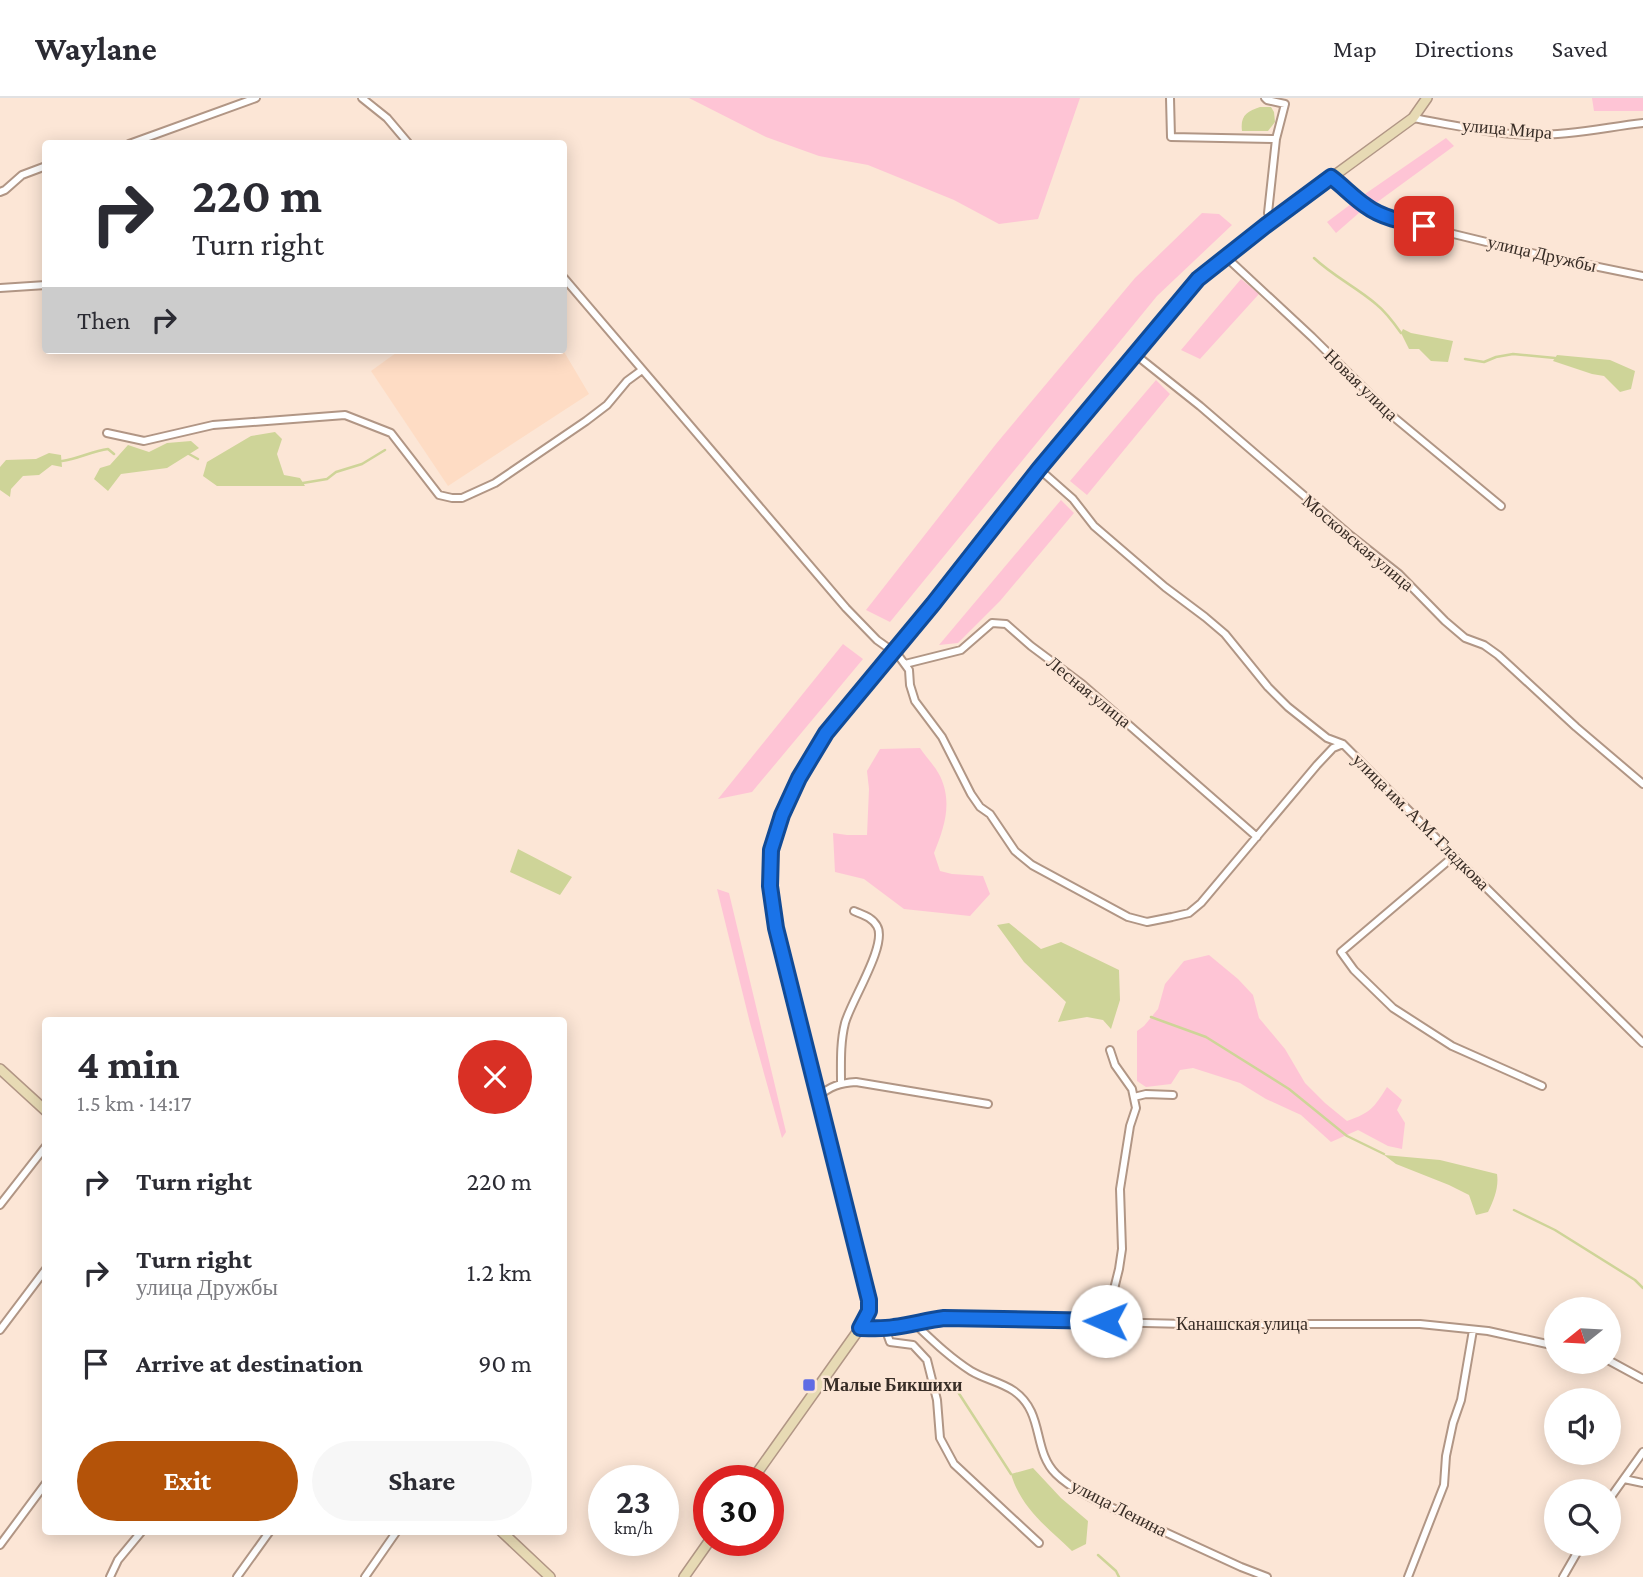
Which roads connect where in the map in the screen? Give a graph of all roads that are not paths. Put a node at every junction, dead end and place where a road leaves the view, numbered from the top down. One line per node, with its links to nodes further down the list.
1 (256, 98): 9 (street)
2 (362, 98): 10 (street)
3 (1170, 98): 8 (street)
4 (1265, 98): 8 (street)
5 (1427, 98): 6 (street)
6 (1413, 118): 7 (street, улица Мира); 12 (street)
7 (1642, 124)
8 (1276, 139): 14 (street)
9 (140, 140)
10 (406, 140)
11 (42, 168): 13 (street)
12 (1331, 177): 14 (street); 16 (street, улица Дружбы)
13 (0, 192)
14 (1272, 221): 15 (street)
15 (1226, 257): 20 (street); 24 (street, Новая улица)
16 (1643, 276)
17 (567, 282): 21 (street)
18 (42, 285): 19 (street)
19 (0, 288)
20 (1136, 355): 23 (street); 28 (street, Московская улица)
21 (642, 370): 22 (street); 25 (street)
22 (107, 433)
23 (1039, 469): 25 (street); 27 (street, улица им. А.М. Гладкова)
24 (1501, 506)
25 (893, 652): 26 (street); 38 (street)
26 (905, 664): 29 (street, Лесная улица); 29 (street)
27 (1343, 744): 29 (street); 30 (street, улица им. А.М. Гладкова)
28 (1643, 784)
29 (1257, 837)
30 (1454, 856): 32 (street, улица им. А.М. Гладкова); 36 (street)
31 (854, 911): 35 (street)
32 (1643, 1043)
33 (1110, 1050): 39 (street)
34 (0, 1069): 41 (street)
35 (841, 1083): 38 (street); 40 (street)
36 (1542, 1086)
37 (1173, 1095): 39 (street)
38 (818, 1097): 47 (street)
39 (1133, 1097): 45 (street)
40 (988, 1104)
41 (42, 1107)
42 (42, 1151): 43 (street)
43 (0, 1205)
44 (42, 1274): 49 (street)
45 (1106, 1321): 46 (street, Канашская улица); 50 (street, Канашская улица)
46 (914, 1323): 48 (street, Канашская улица); 73 (street, улица Ленина)
47 (860, 1328): 48 (street, Канашская улица); 55 (street)
48 (885, 1328): 64 (street)
49 (0, 1330)
50 (1473, 1330): 51 (street, Канашская улица); 74 (street)
51 (1544, 1343)
52 (1621, 1367): 53 (street)
53 (1643, 1379)
54 (1643, 1452): 56 (street)
55 (763, 1465)
56 (1624, 1479): 57 (street); 58 (street)
57 (1621, 1483)
58 (1643, 1483)
59 (42, 1488): 65 (street)
60 (139, 1535): 68 (street)
61 (267, 1535): 69 (street)
62 (394, 1535): 70 (street)
63 (505, 1535): 71 (street)
64 (1039, 1543)
65 (0, 1545)
66 (699, 1556): 72 (street)
67 (1575, 1556): 75 (street)
68 (110, 1577)
69 (237, 1577)
70 (365, 1577)
71 (550, 1577)
72 (684, 1577)
73 (1267, 1577)
74 (1408, 1577)
75 (1563, 1577)

